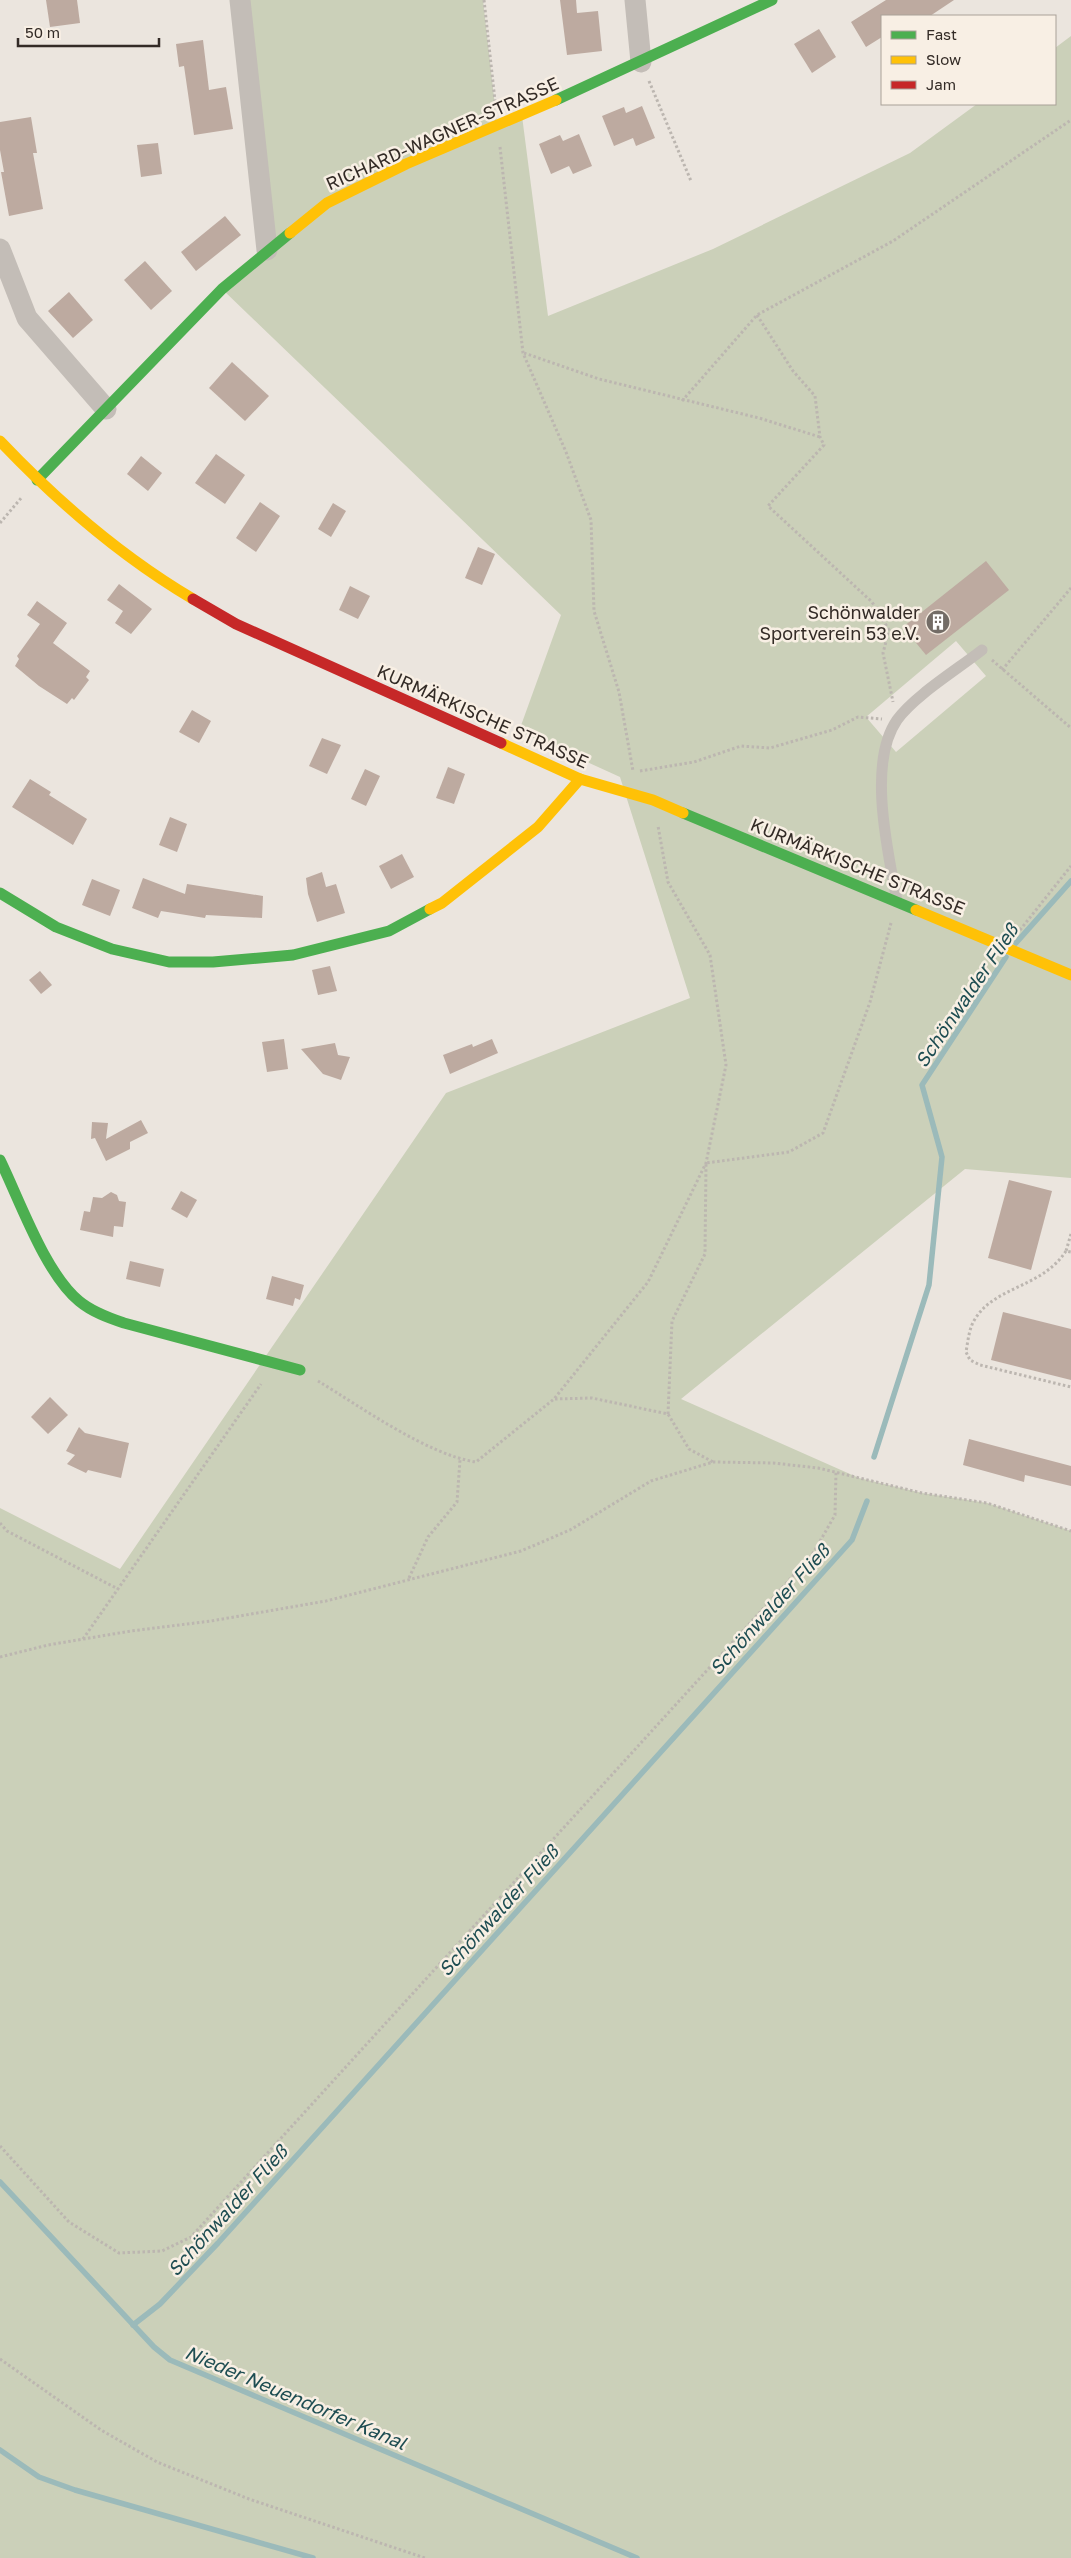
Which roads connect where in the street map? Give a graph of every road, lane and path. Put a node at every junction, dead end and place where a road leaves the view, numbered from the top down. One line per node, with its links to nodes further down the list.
1 (240, 0): 10 (street)
2 (484, 0): 7 (path)
3 (635, 0): 5 (street)
4 (772, 0): 5 (street, RICHARD-WAGNER-STRASSE)
5 (641, 62): 7 (street, RICHARD-WAGNER-STRASSE); 8 (path)
6 (1071, 120): 11 (path)
7 (498, 124): 10 (street, RICHARD-WAGNER-STRASSE); 12 (path)
8 (691, 181)
9 (0, 249): 14 (street)
10 (267, 250): 14 (street, RICHARD-WAGNER-STRASSE)
11 (757, 316): 13 (path); 15 (path)
12 (523, 353): 13 (path); 21 (path)
13 (682, 401): 15 (path)
14 (106, 409): 17 (street, RICHARD-WAGNER-STRASSE)
15 (820, 437): 21 (path)
16 (0, 441): 17 (street, KURMÄRKISCHE STRASSE)
17 (37, 480): 18 (path); 23 (street, KURMÄRKISCHE STRASSE)
18 (0, 523)
19 (1071, 588): 22 (path)
20 (982, 650): 21 (lane)
21 (896, 721): 27 (lane)
22 (1071, 728)
23 (580, 779): 24 (street, KURMÄRKISCHE STRASSE); 26 (street)
24 (653, 800): 27 (street, KURMÄRKISCHE STRASSE); 31 (path)
25 (1071, 866): 28 (path)
26 (0, 893)
27 (896, 900): 28 (street, KURMÄRKISCHE STRASSE); 31 (path)
28 (1007, 947): 29 (street, KURMÄRKISCHE STRASSE)
29 (1071, 975)
30 (0, 1160): 35 (street)
31 (706, 1163): 38 (path); 39 (path)
32 (1071, 1234): 33 (path)
33 (1066, 1251): 34 (path); 37 (path)
34 (1071, 1252)
35 (276, 1364): 36 (street); 46 (path)
36 (300, 1370): 40 (path)
37 (1071, 1387)
38 (554, 1399): 39 (path); 40 (path)
39 (668, 1414): 41 (path)
40 (460, 1460): 45 (path)
41 (713, 1462): 42 (path); 45 (path)
42 (836, 1472): 44 (path); 49 (path)
43 (0, 1523): 46 (path)
44 (1071, 1531)
45 (408, 1578): 47 (path)
46 (118, 1589): 47 (path)
47 (82, 1640): 48 (path)
48 (0, 1656)
49 (0, 2146)
50 (0, 2359): 51 (path)
51 (425, 2558)

